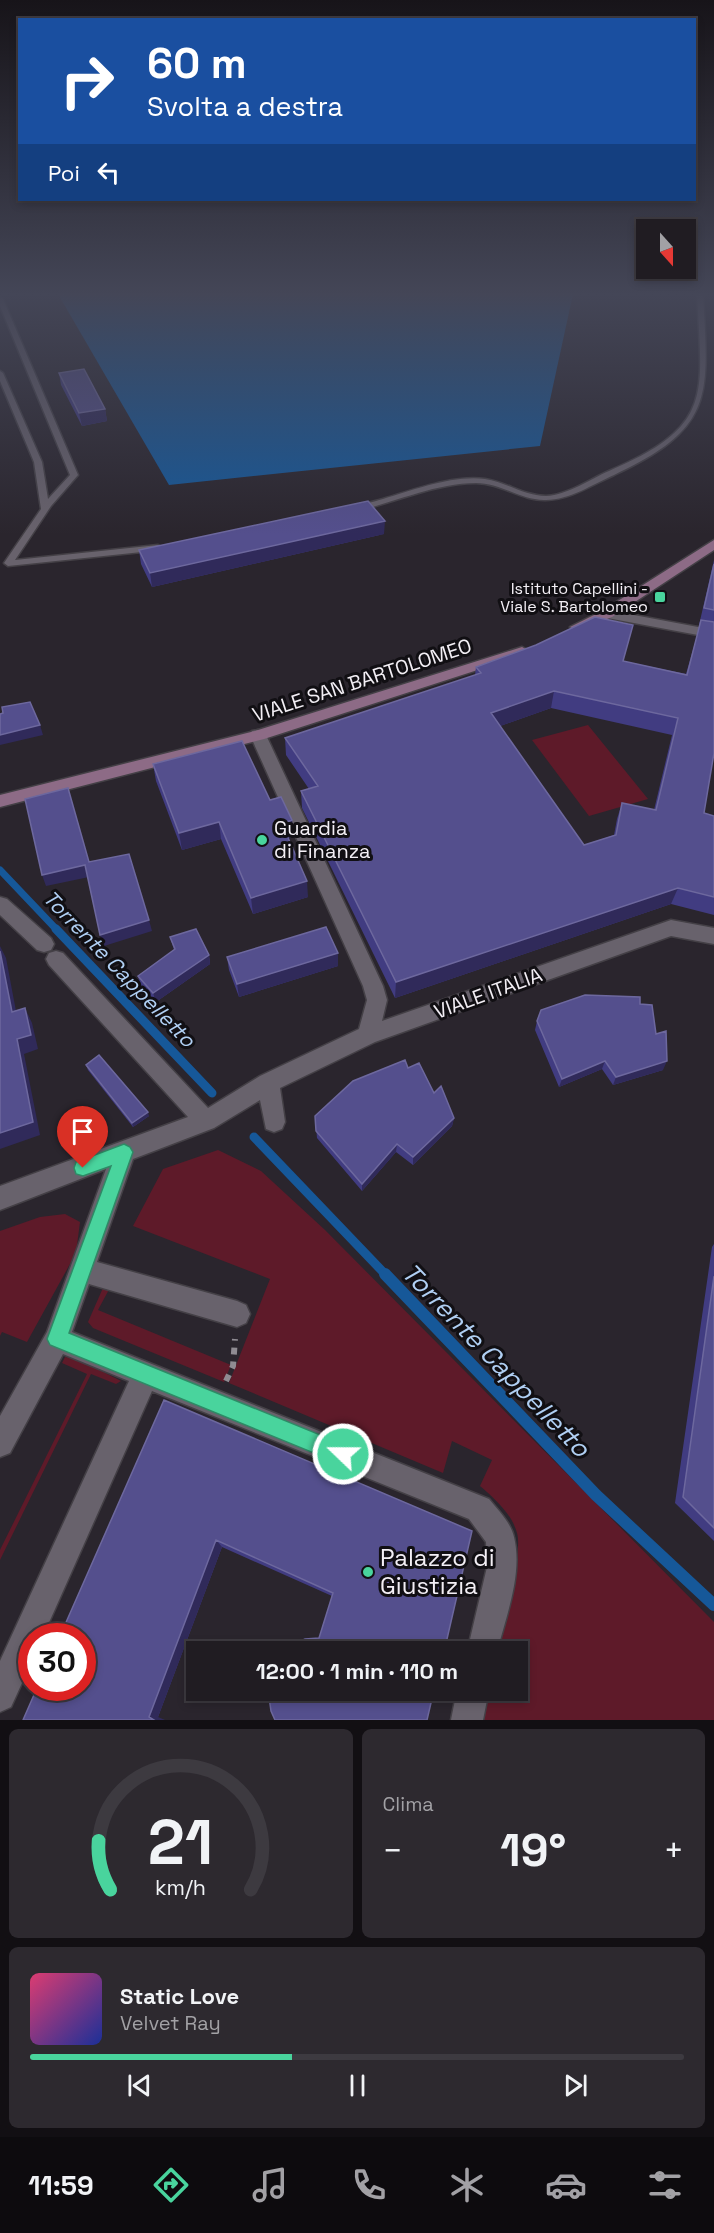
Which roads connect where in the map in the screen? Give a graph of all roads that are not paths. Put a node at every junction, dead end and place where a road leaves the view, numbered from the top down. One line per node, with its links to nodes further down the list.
1 (1, 374): 4 (lane)
2 (32, 374): 4 (lane)
3 (703, 374): 5 (lane)
4 (45, 509): 7 (lane)
5 (343, 513)
6 (714, 544): 8 (main road)
7 (173, 546)
8 (607, 614): 9 (street); 10 (main road)
9 (714, 634)
10 (560, 635)
11 (540, 643): 12 (main road, VIALE SAN BARTOLOMEO)
12 (258, 735): 13 (main road, VIALE SAN BARTOLOMEO); 16 (street)
13 (0, 801)
14 (0, 904): 18 (street)
15 (714, 936): 16 (street, VIALE ITALIA)
16 (368, 1035): 17 (street, VIALE ITALIA)
17 (268, 1083): 18 (street, VIALE ITALIA); 19 (street)
18 (206, 1121): 20 (street, VIALE ITALIA)
19 (274, 1122)
20 (124, 1152): 21 (street, VIALE ITALIA); 22 (street)
21 (0, 1198)
22 (82, 1270): 23 (street); 24 (street)
23 (237, 1314)
24 (57, 1339): 25 (street); 26 (street)
25 (147, 1374): 27 (street); 28 (street)
26 (0, 1443)
27 (485, 1641)
28 (0, 1696)
29 (470, 1701): 30 (street)
30 (466, 1720)

